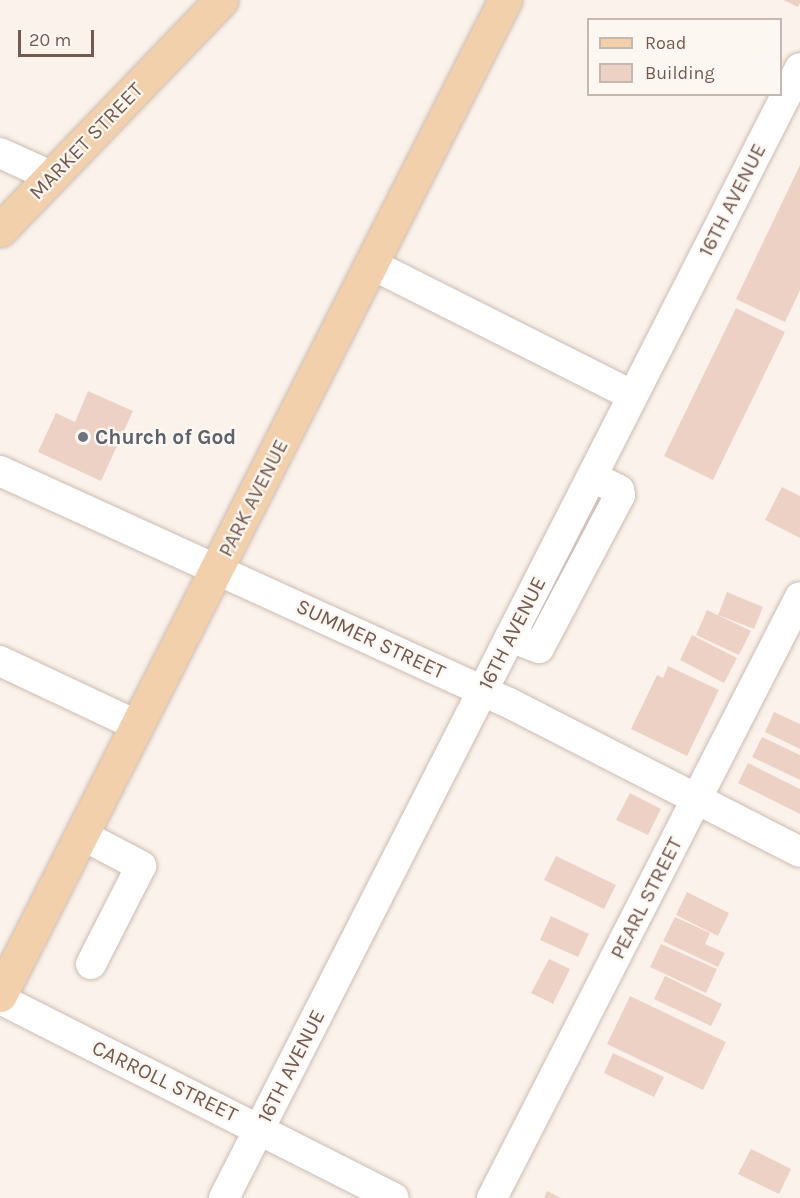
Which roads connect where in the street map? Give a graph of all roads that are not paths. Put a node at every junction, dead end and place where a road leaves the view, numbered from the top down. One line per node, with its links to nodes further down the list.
1 (221, 0): 5 (main road, MARKET STREET)
2 (505, 0): 7 (main road, PARK AVENUE)
3 (800, 69): 8 (street, 16TH AVENUE)
4 (0, 153): 5 (street)
5 (51, 176): 6 (main road, MARKET STREET)
6 (0, 230)
7 (371, 264): 8 (street); 10 (main road, PARK AVENUE)
8 (632, 395): 13 (street, 16TH AVENUE)
9 (0, 471): 10 (street, SUMMER STREET)
10 (217, 568): 13 (street, SUMMER STREET); 14 (main road, PARK AVENUE)
11 (800, 597): 15 (street, PEARL STREET)
12 (0, 661): 14 (street)
13 (482, 691): 15 (street, SUMMER STREET); 20 (street, 16TH AVENUE)
14 (138, 726): 16 (main road, PARK AVENUE)
15 (697, 799): 17 (street, SUMMER STREET); 23 (street, PEARL STREET)
16 (82, 835): 18 (street); 19 (main road, PARK AVENUE)
17 (800, 852)
18 (91, 964)
19 (0, 997): 20 (street, CARROLL STREET)
20 (260, 1128): 21 (street, 16TH AVENUE); 22 (street, CARROLL STREET)
21 (224, 1198)
22 (394, 1198)
23 (492, 1198)

